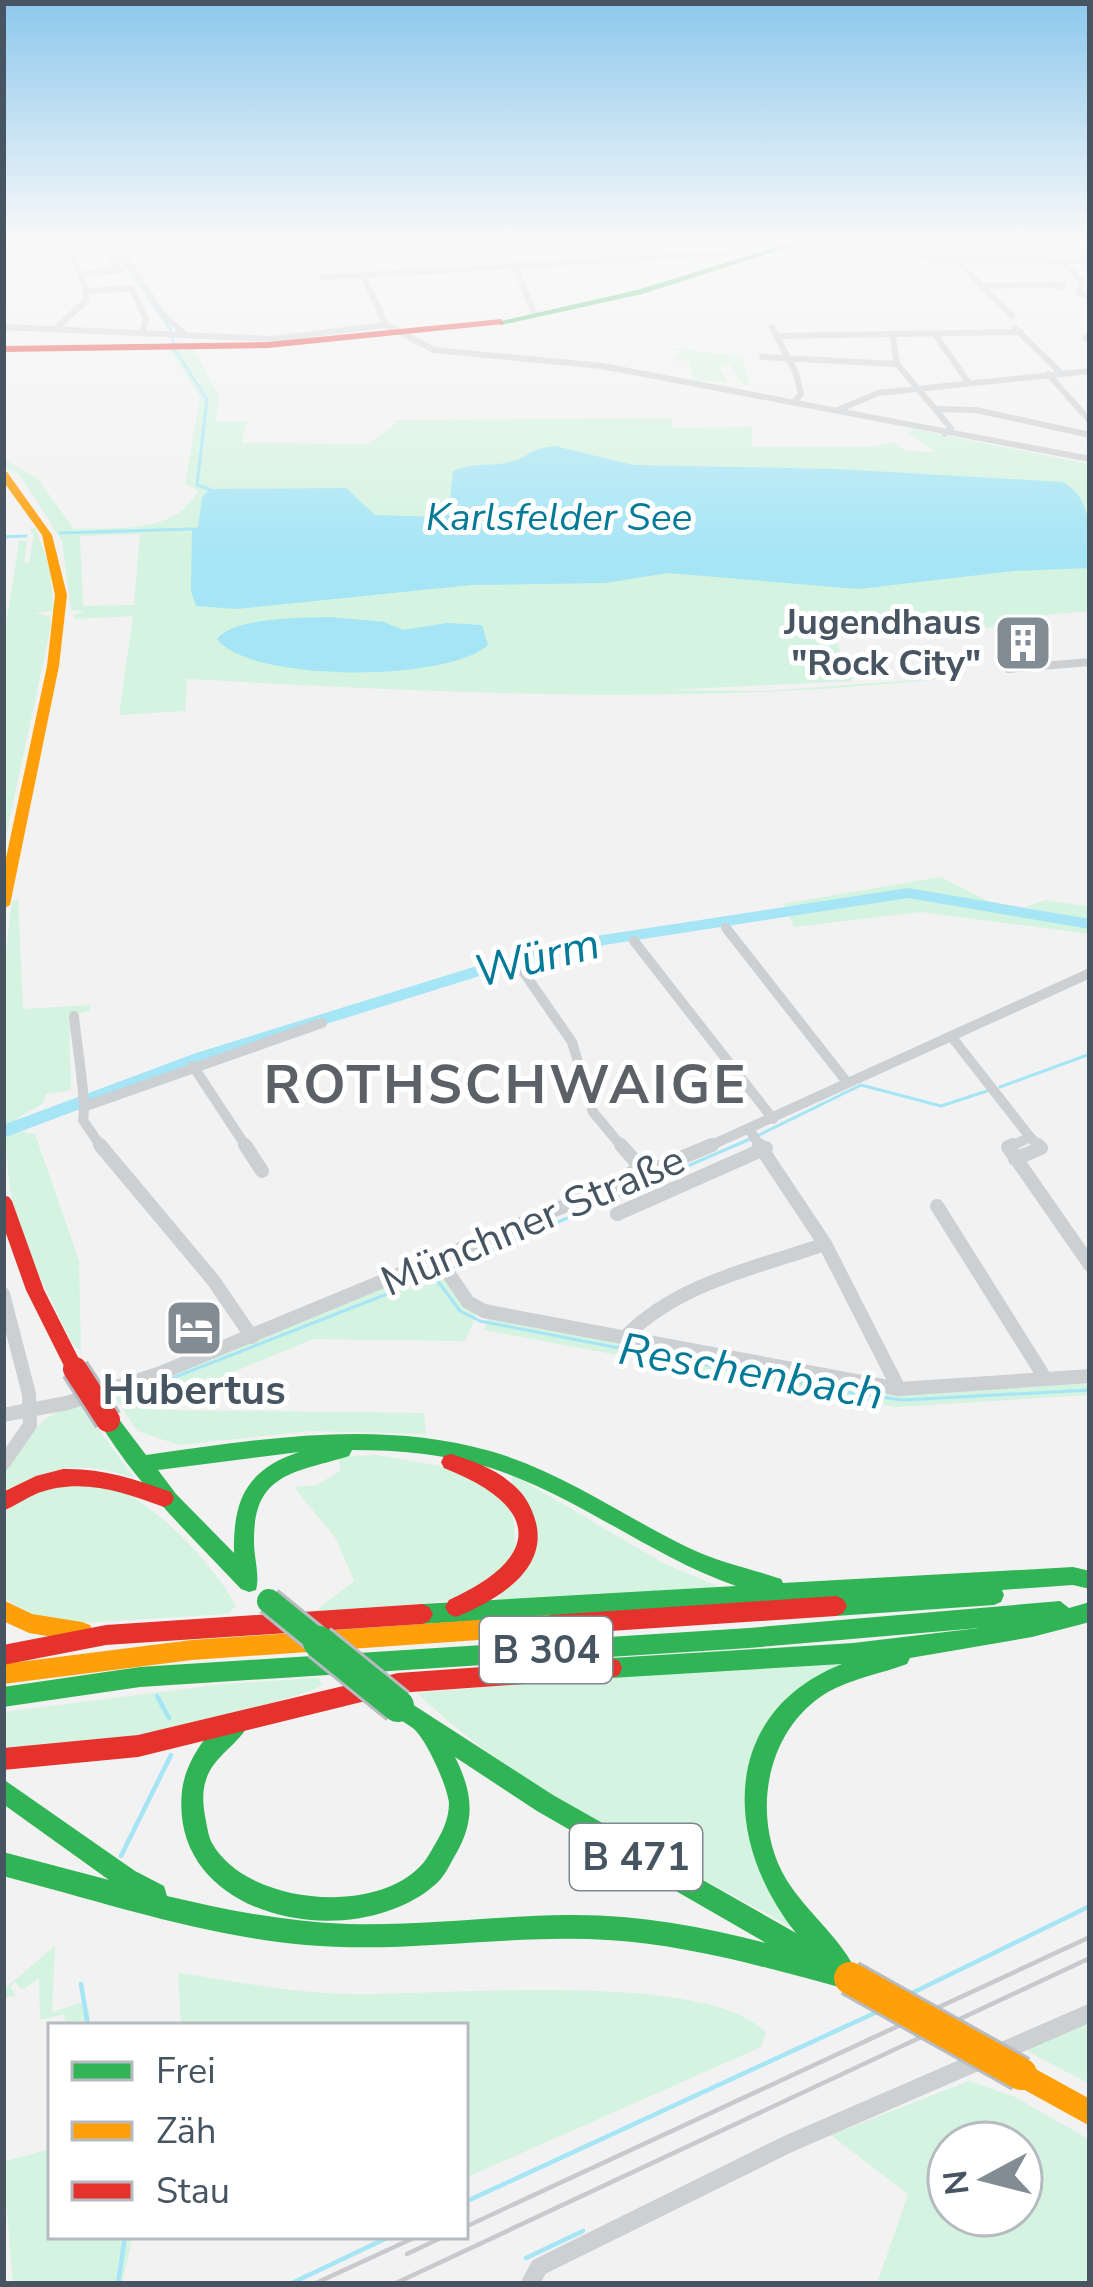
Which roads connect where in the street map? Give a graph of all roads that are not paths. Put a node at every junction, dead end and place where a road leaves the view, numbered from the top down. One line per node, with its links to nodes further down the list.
1 (85, 345): 7 (main road)
2 (424, 345): 16 (street)
3 (780, 345): 9 (street)
4 (893, 345): 10 (street)
5 (942, 345): 14 (street)
6 (1033, 345): 12 (street)
7 (3, 349)
8 (762, 358): 9 (street)
9 (788, 359): 10 (street); 16 (street)
10 (897, 364): 15 (street)
11 (1090, 370): 12 (street)
12 (1061, 373): 13 (street)
13 (1048, 374): 14 (street); 19 (street)
14 (968, 382): 15 (street)
15 (918, 387): 17 (street); 18 (street)
16 (795, 401): 18 (street)
17 (937, 409): 20 (street); 21 (street)
18 (837, 410): 20 (street)
19 (1090, 421)
20 (945, 434): 22 (street)
21 (1090, 437): 22 (street)
22 (1088, 460)
23 (3, 474): 26 (main road)
24 (1090, 662): 25 (street)
25 (1008, 669)
26 (3, 905)
27 (726, 928): 35 (street)
28 (634, 941): 37 (street)
29 (518, 964): 41 (street)
30 (1090, 973): 33 (street, Münchner Straße)
31 (74, 1016): 36 (street)
32 (322, 1023): 34 (street)
33 (951, 1036): 35 (street, Münchner Straße); 47 (street)
34 (193, 1066): 36 (street); 40 (street)
35 (846, 1081): 37 (street, Münchner Straße)
36 (84, 1101): 49 (street)
37 (773, 1119): 38 (street, Münchner Straße)
38 (749, 1130): 39 (street); 41 (street, Münchner Straße)
39 (766, 1148): 44 (street, Münchner Straße); 45 (street)
40 (262, 1171)
41 (606, 1192): 46 (street, Münchner Straße)
42 (3, 1202): 57 (main road, B 471, bridge)
43 (937, 1206): 52 (street)
44 (616, 1214)
45 (825, 1244): 50 (street); 53 (street)
46 (440, 1261): 49 (street, Münchner Straße); 50 (street)
47 (1090, 1265)
48 (3, 1294): 54 (street)
49 (252, 1336): 54 (street, Münchner Straße)
50 (625, 1337): 53 (street)
51 (1090, 1376): 52 (street)
52 (1045, 1378): 53 (street)
53 (898, 1389)
54 (30, 1411): 55 (street, Münchner Straße); 56 (street)
55 (3, 1415)
56 (3, 1464)
57 (140, 1464): 58 (main road, B 471); 62 (main road)
58 (169, 1500): 59 (main road); 60 (main road, B 471)
59 (3, 1502)
60 (248, 1582): 65 (main road); 73 (main road, B 471, bridge)
61 (1090, 1582): 62 (main road); 70 (main road, B 304)
62 (822, 1592): 65 (main road)
63 (3, 1610): 66 (main road)
64 (1090, 1610): 68 (main road); 71 (main road, B 304)
65 (429, 1613): 66 (main road)
66 (95, 1637): 67 (main road); 69 (main road)
67 (3, 1641)
68 (944, 1643): 72 (main road); 78 (main road)
69 (3, 1654)
70 (3, 1674)
71 (3, 1697)
72 (242, 1719): 73 (main road); 74 (main road)
73 (428, 1726): 78 (main road, B 471)
74 (3, 1759)
75 (3, 1790): 77 (main road)
76 (3, 1864): 77 (main road)
77 (191, 1913): 78 (main road)
78 (850, 1978): 80 (main road, B 471, bridge)
79 (1090, 2013): 81 (street)
80 (1090, 2113)
81 (531, 2280)

